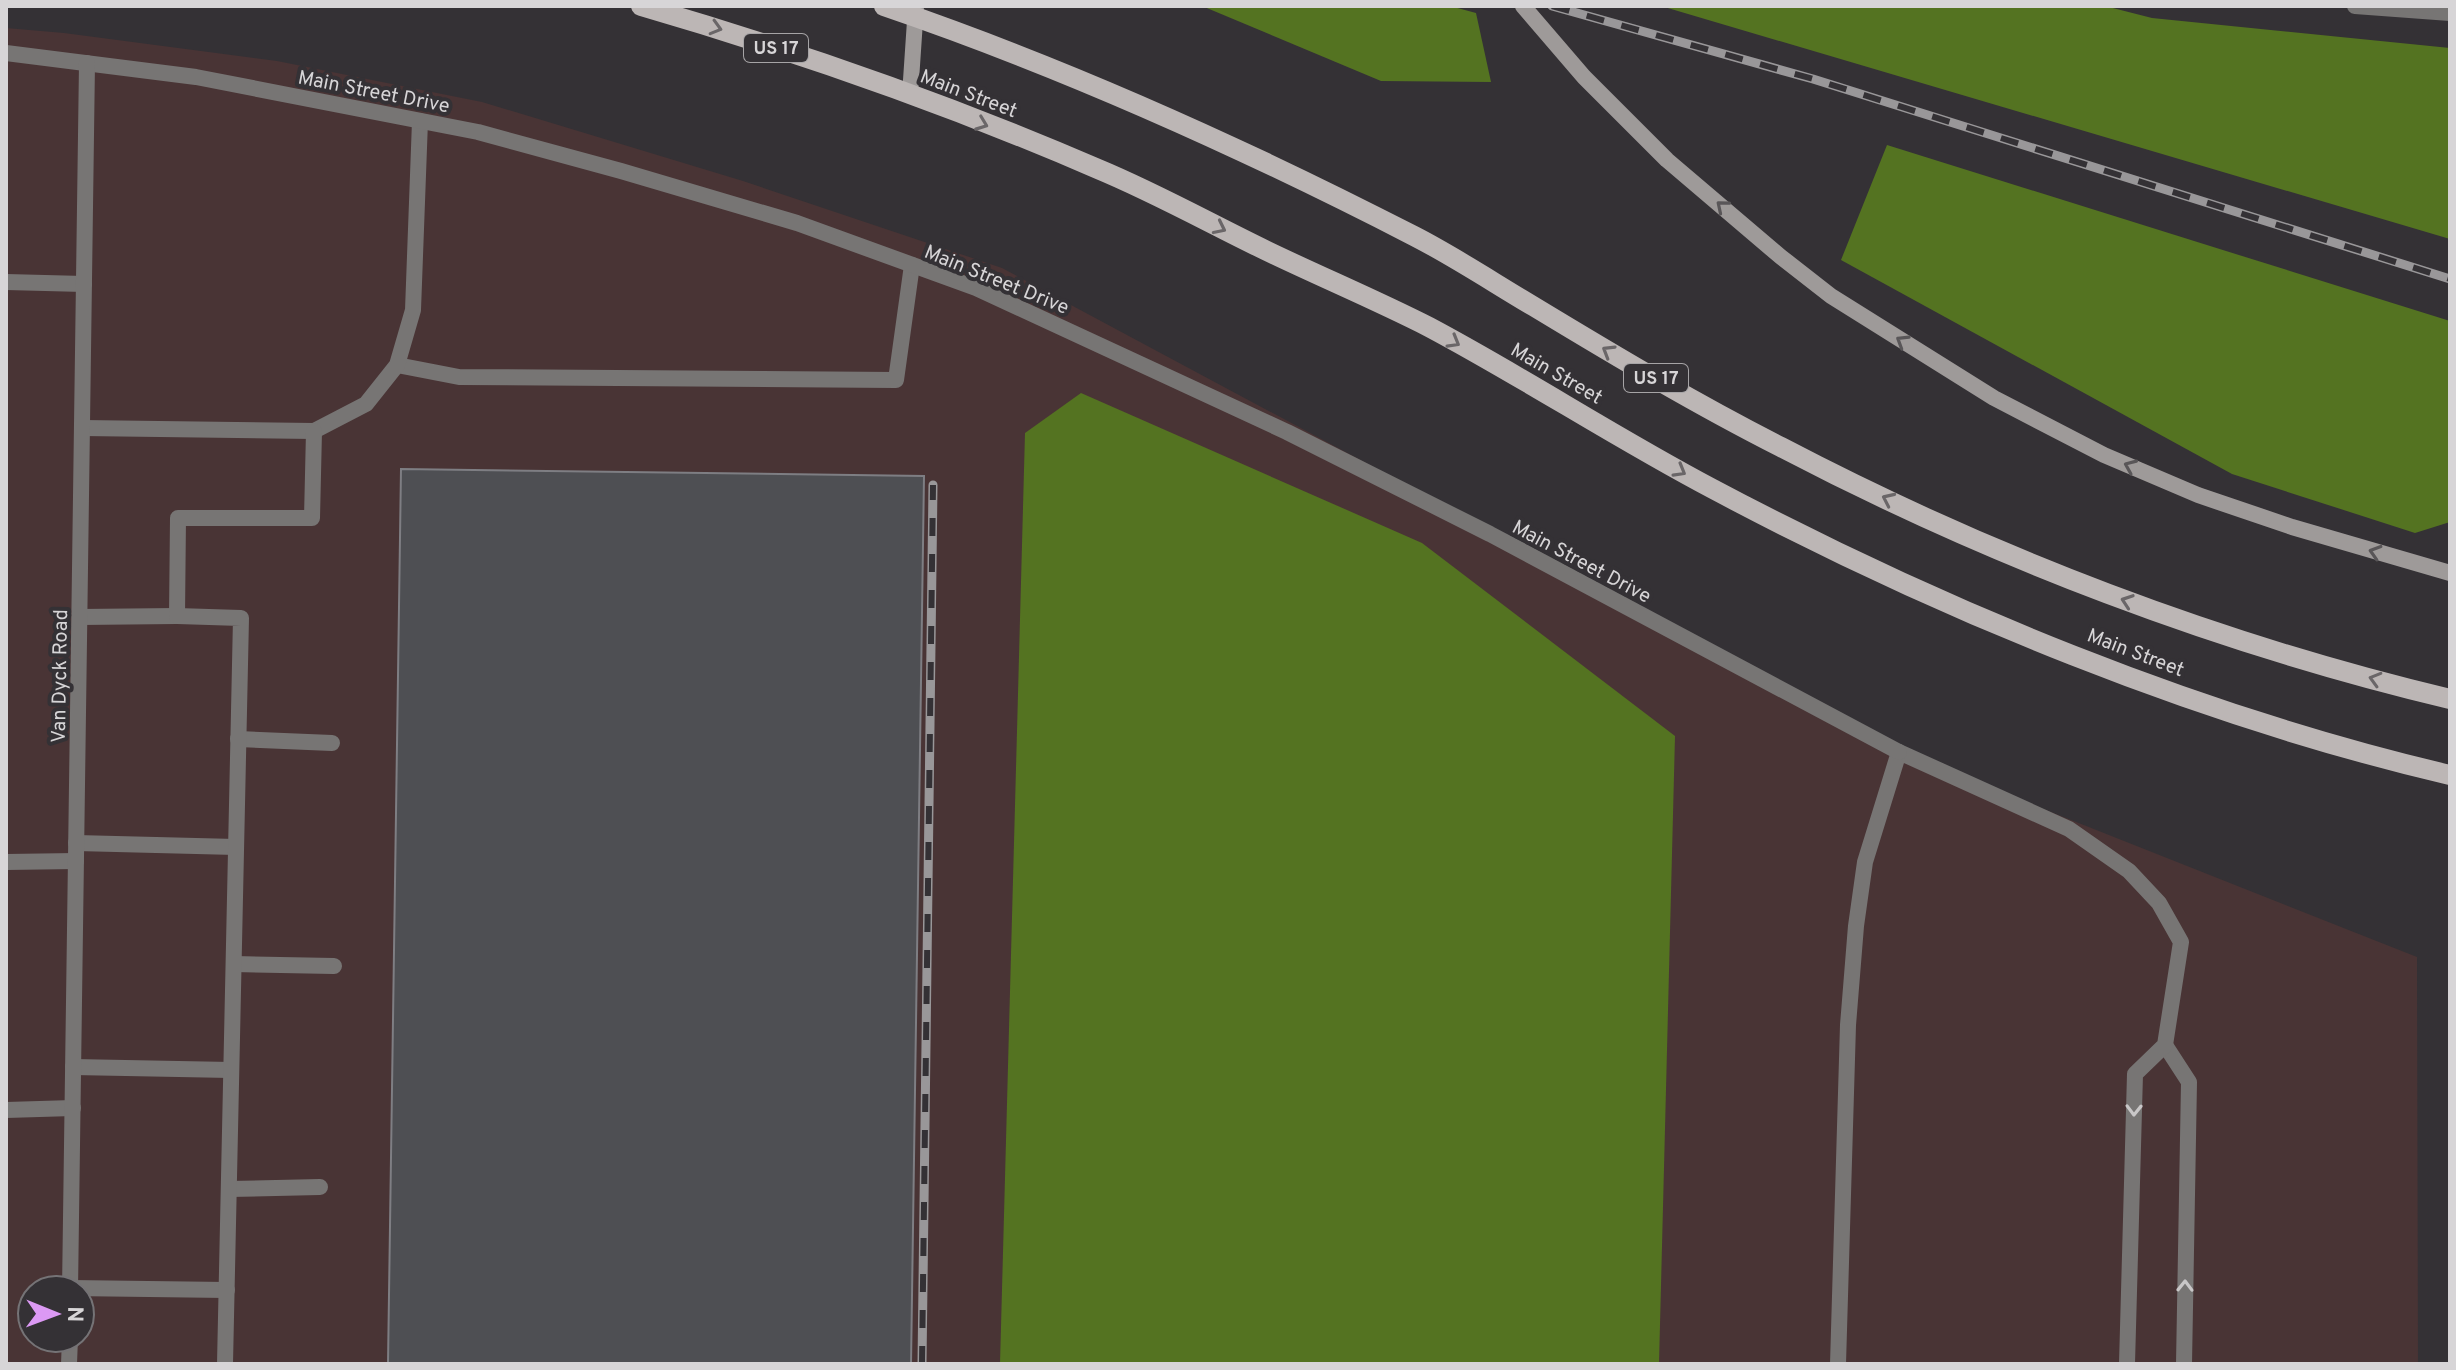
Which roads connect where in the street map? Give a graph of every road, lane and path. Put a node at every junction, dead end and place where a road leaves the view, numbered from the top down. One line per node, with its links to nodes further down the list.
1 (641, 6): 9 (main road, Main Street / US 17, one-way to 9)
2 (884, 6): 5 (main road, US 17)
3 (1523, 6): 17 (street, one-way to 3)
4 (2355, 6): 6 (street)
5 (916, 12): 9 (street); 20 (main road, US 17, one-way to 5)
6 (2450, 13)
7 (6, 53): 8 (street, Main Street Drive)
8 (87, 63): 10 (street, Main Street Drive); 13 (street, Van Dyck Road)
9 (910, 95): 24 (main road, Main Street / US 17, one-way to 24)
10 (420, 121): 11 (street, Main Street Drive); 14 (street)
11 (912, 265): 14 (street); 23 (street, Main Street Drive)
12 (6, 282): 13 (street)
13 (84, 284): 15 (street, Van Dyck Road)
14 (397, 365): 16 (street)
15 (82, 428): 16 (street); 19 (street, Van Dyck Road)
16 (314, 431): 18 (street)
17 (2450, 573)
18 (177, 616): 19 (street); 21 (street)
19 (80, 617): 25 (street, Van Dyck Road)
20 (2450, 699)
21 (238, 739): 22 (street); 26 (street)
22 (332, 743)
23 (1899, 752): 31 (street, Main Street Drive); 42 (street)
24 (2450, 775)
25 (76, 843): 26 (street); 27 (street, Van Dyck Road)
26 (236, 847): 29 (street)
27 (76, 861): 28 (street); 32 (street, Van Dyck Road)
28 (6, 862)
29 (234, 964): 30 (street); 33 (street)
30 (334, 966)
31 (2165, 1045): 43 (street, one-way to 43); 44 (street, one-way to 31)
32 (73, 1067): 33 (street); 34 (street, Van Dyck Road)
33 (231, 1070): 37 (street)
34 (73, 1108): 35 (street); 38 (street, Van Dyck Road)
35 (6, 1110)
36 (320, 1187): 37 (street)
37 (229, 1189): 40 (street)
38 (70, 1274)
39 (96, 1289): 40 (street)
40 (227, 1290): 41 (street)
41 (225, 1364)
42 (1838, 1364)
43 (2127, 1364)
44 (2184, 1364)

